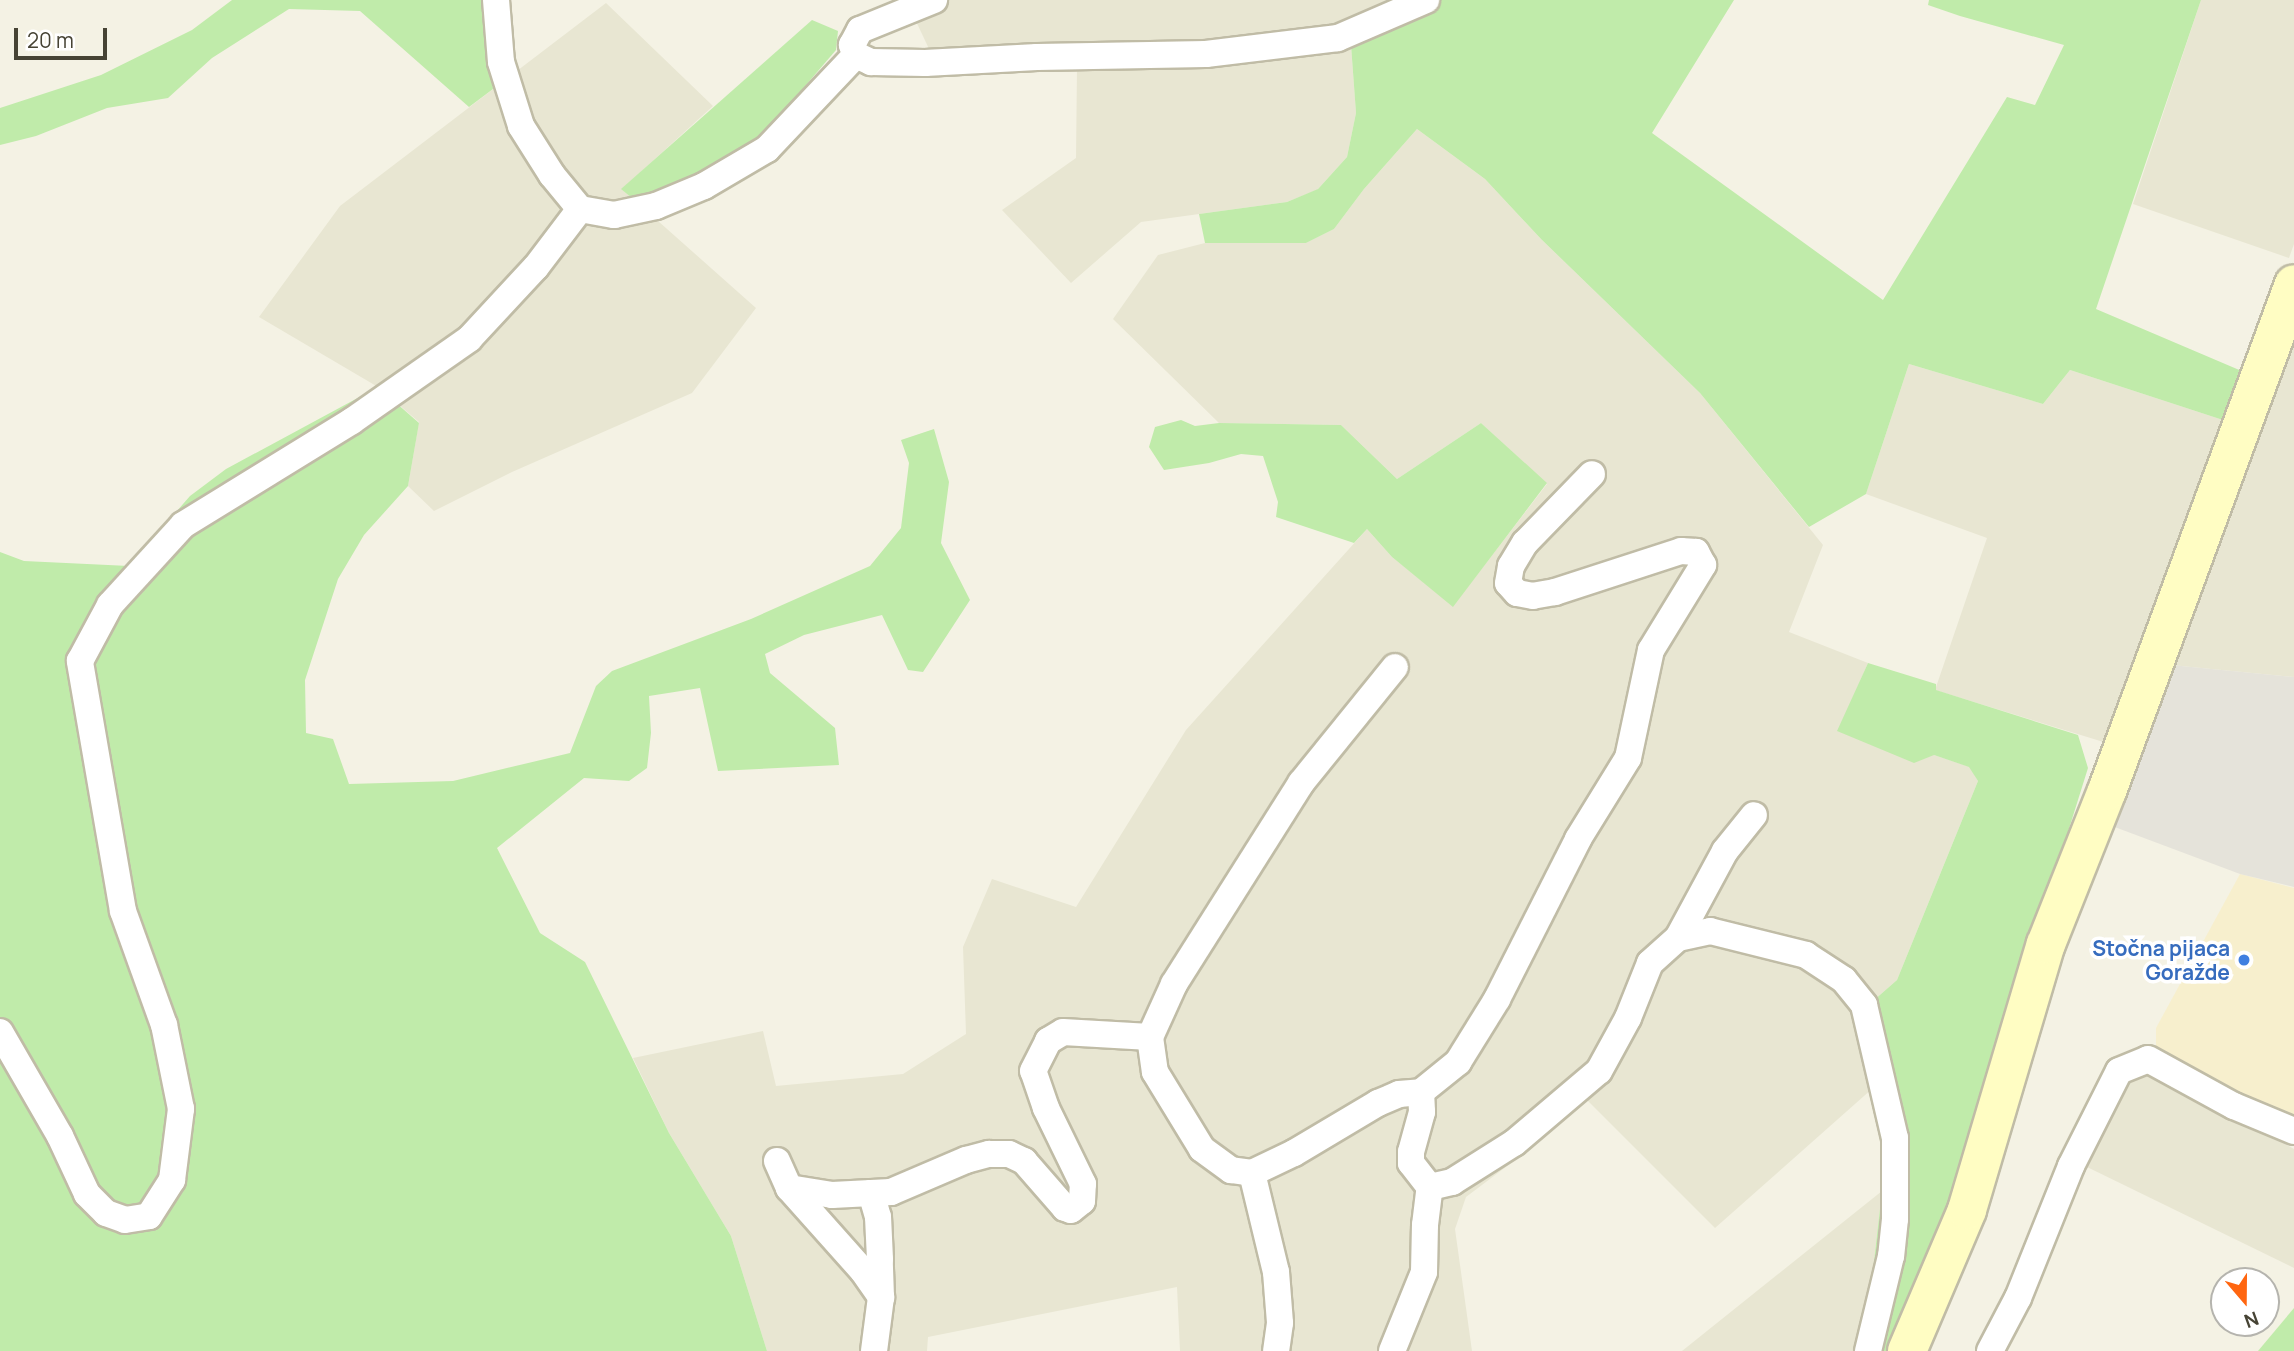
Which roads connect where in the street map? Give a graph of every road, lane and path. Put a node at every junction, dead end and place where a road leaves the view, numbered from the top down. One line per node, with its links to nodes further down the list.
1 (496, 0): 5 (street)
2 (934, 0): 4 (street)
3 (1426, 0): 4 (street)
4 (856, 55): 5 (street)
5 (580, 209): 11 (street)
6 (2294, 284): 25 (street)
7 (1592, 474): 13 (street)
8 (1395, 667): 12 (street)
9 (1754, 815): 10 (street)
10 (1678, 938): 17 (street); 24 (street)
11 (0, 1032)
12 (1150, 1037): 16 (street); 19 (street)
13 (1421, 1092): 16 (street); 17 (street)
14 (2294, 1131): 26 (street)
15 (777, 1161): 18 (street)
16 (1252, 1173): 22 (street)
17 (1430, 1187): 23 (street)
18 (789, 1188): 19 (street); 20 (street)
19 (871, 1194): 20 (street)
20 (881, 1297): 21 (street)
21 (874, 1351)
22 (1276, 1351)
23 (1392, 1351)
24 (1868, 1351)
25 (1907, 1351)
26 (1990, 1351)

